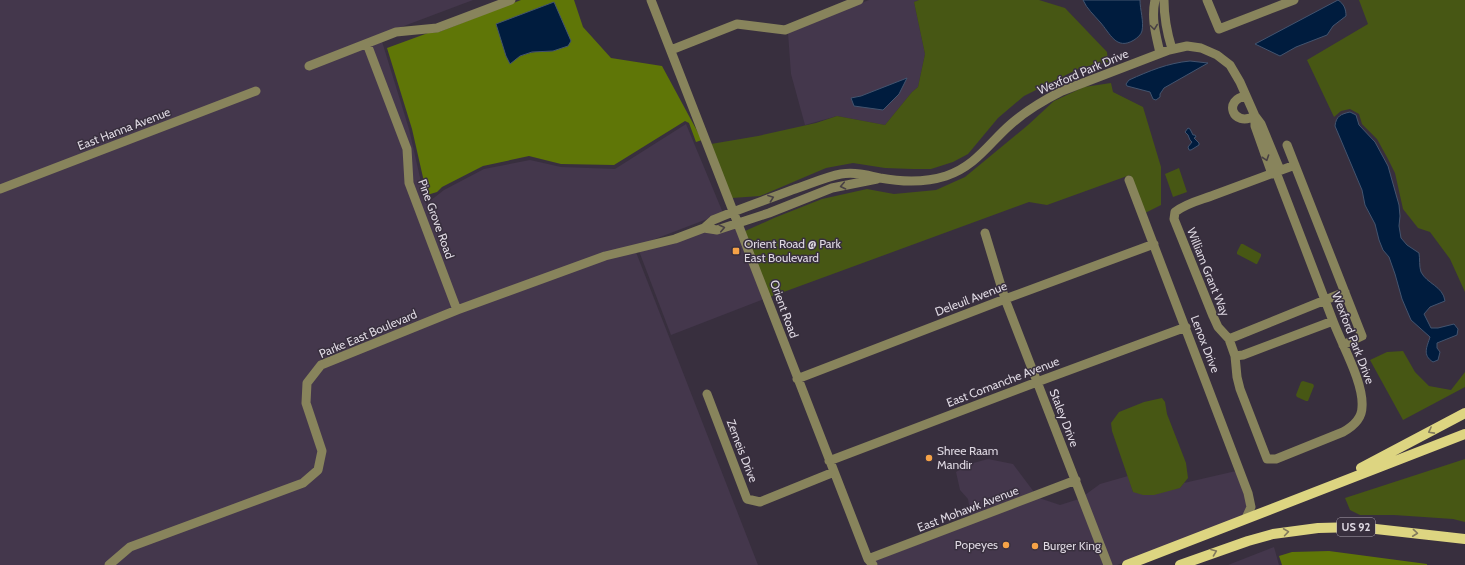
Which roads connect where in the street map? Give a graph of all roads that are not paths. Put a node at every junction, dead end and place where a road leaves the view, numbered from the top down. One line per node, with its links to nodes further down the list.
1 (511, 0): 9 (street)
2 (651, 0): 11 (street, Orient Road)
3 (859, 0): 11 (street)
4 (1155, 0): 12 (street, one-way to 12)
5 (1164, 0): 10 (street)
6 (1207, 0): 8 (street)
7 (1294, 0): 8 (street)
8 (1278, 3)
9 (367, 44): 13 (street); 31 (street, Pine Grove Road)
10 (1172, 49): 12 (street, Wexford Park Drive); 15 (street, Wexford Park Drive)
11 (671, 50): 23 (street, Orient Road)
12 (1160, 53): 20 (street, Wexford Park Drive)
13 (309, 66)
14 (256, 91): 22 (street, East Hanna Avenue)
15 (1246, 96): 16 (street, Wexford Park Drive); 16 (street)
16 (1255, 116): 19 (street, Wexford Park Drive)
17 (1287, 145): 18 (street)
18 (1295, 166): 19 (street, William Grant Way); 28 (street)
19 (1276, 172): 30 (street, Wexford Park Drive); 34 (street, William Grant Way)
20 (882, 178): 23 (street, Wexford Park Drive, one-way to 20); 24 (street, Wexford Park Drive, one-way to 24)
21 (1129, 180): 27 (street, Lenox Drive)
22 (0, 189)
23 (734, 212): 24 (street, Orient Road); 25 (street, Parke East Boulevard)
24 (738, 223): 25 (street, Parke East Boulevard, one-way to 24); 37 (street, Orient Road)
25 (704, 228): 31 (street, Parke East Boulevard)
26 (985, 233): 29 (street, Staley Drive)
27 (1154, 244): 29 (street, Deleuil Avenue); 33 (street, Lenox Drive)
28 (1345, 292): 30 (street); 35 (street)
29 (1005, 299): 37 (street, Deleuil Avenue); 38 (street, Staley Drive)
30 (1326, 300): 32 (street, Wexford Park Drive); 34 (street)
31 (457, 310): 51 (street, Parke East Boulevard)
32 (1333, 321): 35 (street, Wexford Park Drive); 36 (street)
33 (1186, 327): 38 (street, East Comanche Avenue); 47 (street, Lenox Drive)
34 (1229, 339): 36 (street, William Grant Way)
35 (1342, 345): 42 (street, Wexford Park Drive)
36 (1235, 356): 42 (street, William Grant Way)
37 (797, 379): 43 (street, Orient Road)
38 (1038, 382): 43 (street, East Comanche Avenue); 45 (street, Staley Drive)
39 (707, 394): 44 (street, Zemeis Drive)
40 (1465, 413): 46 (main road, one-way to 46)
41 (1465, 434): 46 (main road)
42 (1267, 459)
43 (829, 461): 44 (street, Orient Road)
44 (834, 472): 50 (street, Orient Road)
45 (1076, 480): 50 (street, East Mohawk Avenue); 52 (street, Staley Drive)
46 (1320, 490): 47 (main road)
47 (1246, 518): 49 (main road)
48 (1465, 539): 55 (main road, US 92, one-way to 48)
49 (1186, 542): 53 (main road); 54 (main road)
50 (870, 563)
51 (109, 565)
52 (1108, 565)
53 (1127, 565)
54 (1144, 565)
55 (1180, 565)

